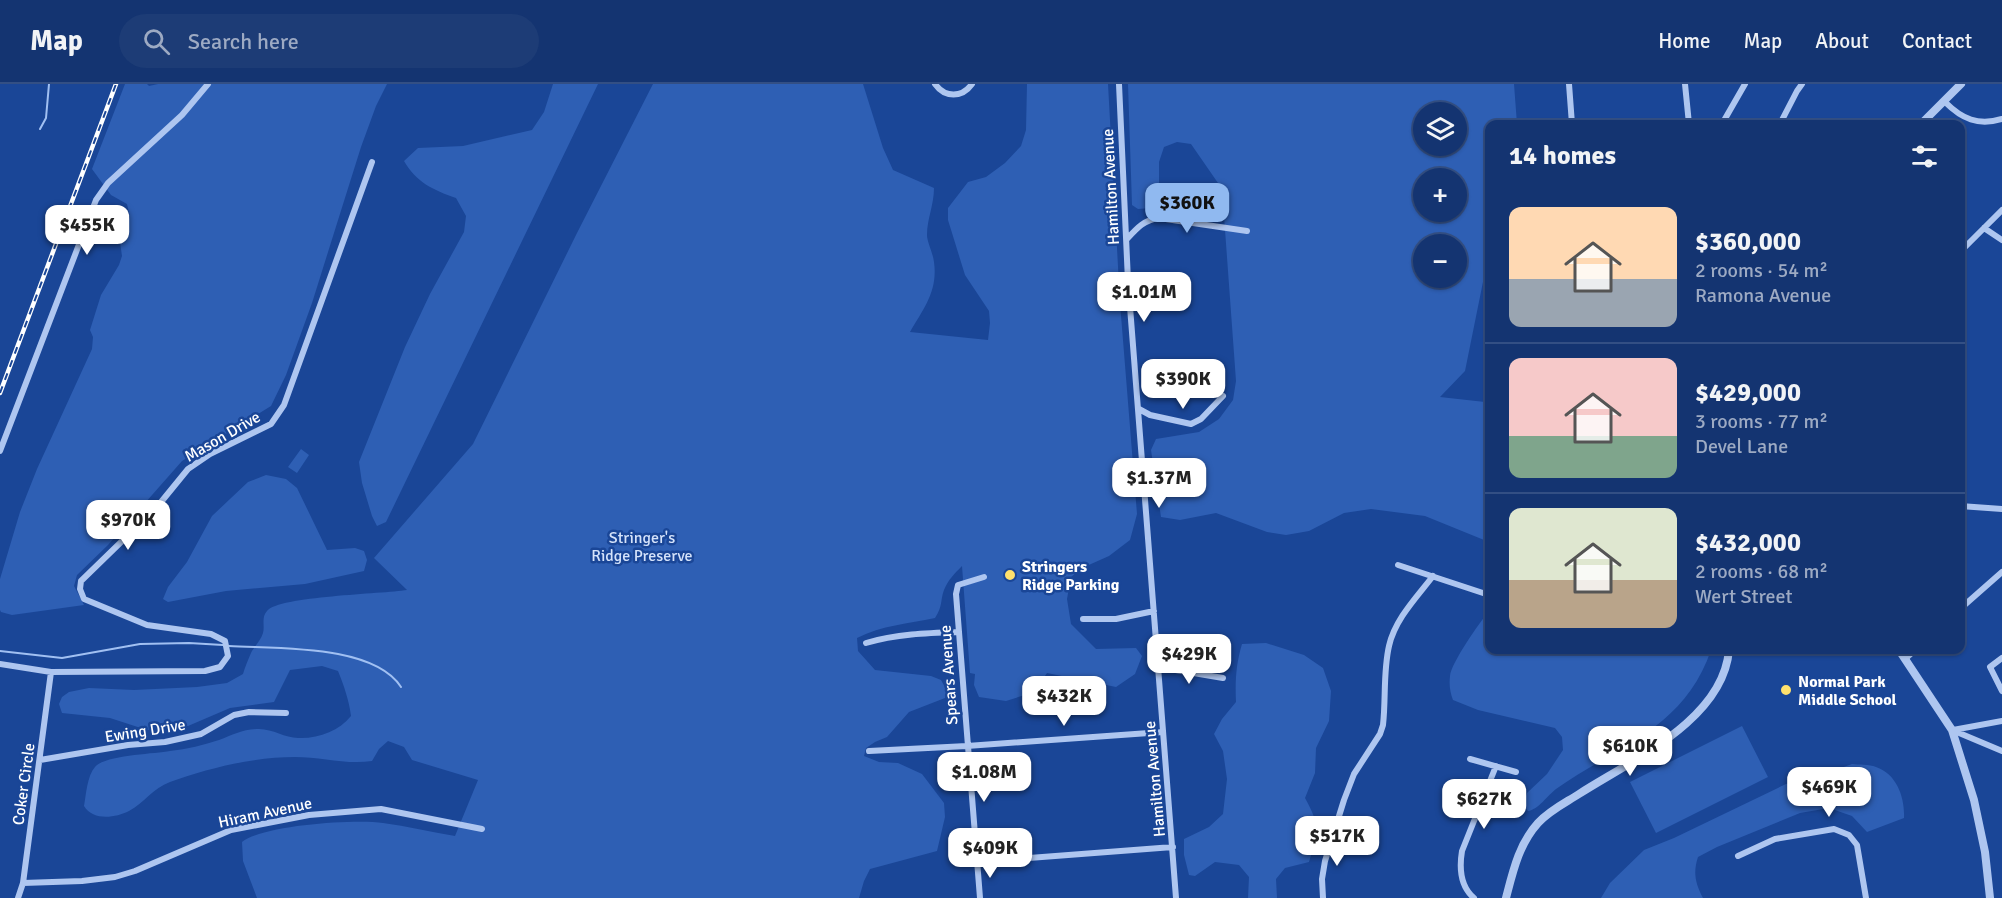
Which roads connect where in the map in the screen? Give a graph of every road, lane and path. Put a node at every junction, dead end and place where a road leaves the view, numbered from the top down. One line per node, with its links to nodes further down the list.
1 (208, 84): 26 (street)
2 (935, 84): 3 (street)
3 (972, 84)
4 (1119, 84): 21 (street, Hamilton Avenue)
5 (1569, 84): 12 (street)
6 (1685, 84): 13 (street)
7 (1745, 84): 14 (street)
8 (1802, 84): 15 (street)
9 (1960, 84): 10 (street)
10 (1945, 102): 11 (street); 16 (street)
11 (2002, 119)
12 (1572, 120)
13 (1689, 120)
14 (1724, 120)
15 (1782, 120)
16 (1925, 120)
17 (372, 162): 46 (street, Mason Drive)
18 (2002, 210): 19 (street)
19 (1984, 228): 22 (street); 23 (street)
20 (1247, 231): 21 (street)
21 (1127, 239): 25 (street, Hamilton Avenue)
22 (2002, 240)
23 (1965, 247)
24 (1223, 396): 25 (street)
25 (1139, 409): 35 (street, Hamilton Avenue)
26 (0, 451)
27 (1965, 504): 28 (street)
28 (2002, 509)
29 (1398, 565): 31 (street)
30 (2002, 572): 34 (street)
31 (1433, 576): 33 (street); 68 (street)
32 (984, 577): 37 (street, Spears Avenue)
33 (1483, 593)
34 (1965, 605)
35 (1154, 611): 36 (street); 45 (street, Hamilton Avenue)
36 (1083, 619)
37 (958, 632): 38 (street); 53 (street, Spears Avenue)
38 (866, 643)
39 (1729, 654): 70 (street)
40 (1902, 654): 43 (street)
41 (1911, 654): 43 (street)
42 (2002, 658): 48 (street)
43 (1905, 659): 51 (street)
44 (0, 664): 46 (street, Mason Drive)
45 (1158, 667): 47 (street); 52 (street, Hamilton Avenue)
46 (51, 672): 57 (street, Coker Circle)
47 (1223, 678)
48 (2002, 691)
49 (286, 713): 57 (street, Ewing Drive)
50 (2002, 721): 51 (street)
51 (1952, 730): 55 (street); 72 (street)
52 (1163, 732): 53 (street); 61 (street, Hamilton Avenue)
53 (967, 746): 54 (street); 63 (street, Spears Avenue)
54 (869, 750)
55 (2002, 751)
56 (1470, 759): 58 (street)
57 (40, 760): 64 (street, Coker Circle)
58 (1496, 766): 59 (street); 69 (street)
59 (1516, 772)
60 (482, 829): 64 (street, Hiram Avenue)
61 (1173, 847): 63 (street); 67 (street, Hamilton Avenue)
62 (1738, 856): 71 (street)
63 (977, 862): 66 (street, Spears Avenue)
64 (23, 883): 65 (street, Coker Circle)
65 (18, 898)
66 (980, 898)
67 (1176, 898)
68 (1323, 898)
69 (1474, 898)
70 (1506, 898)
71 (1866, 898)
72 (1990, 898)

